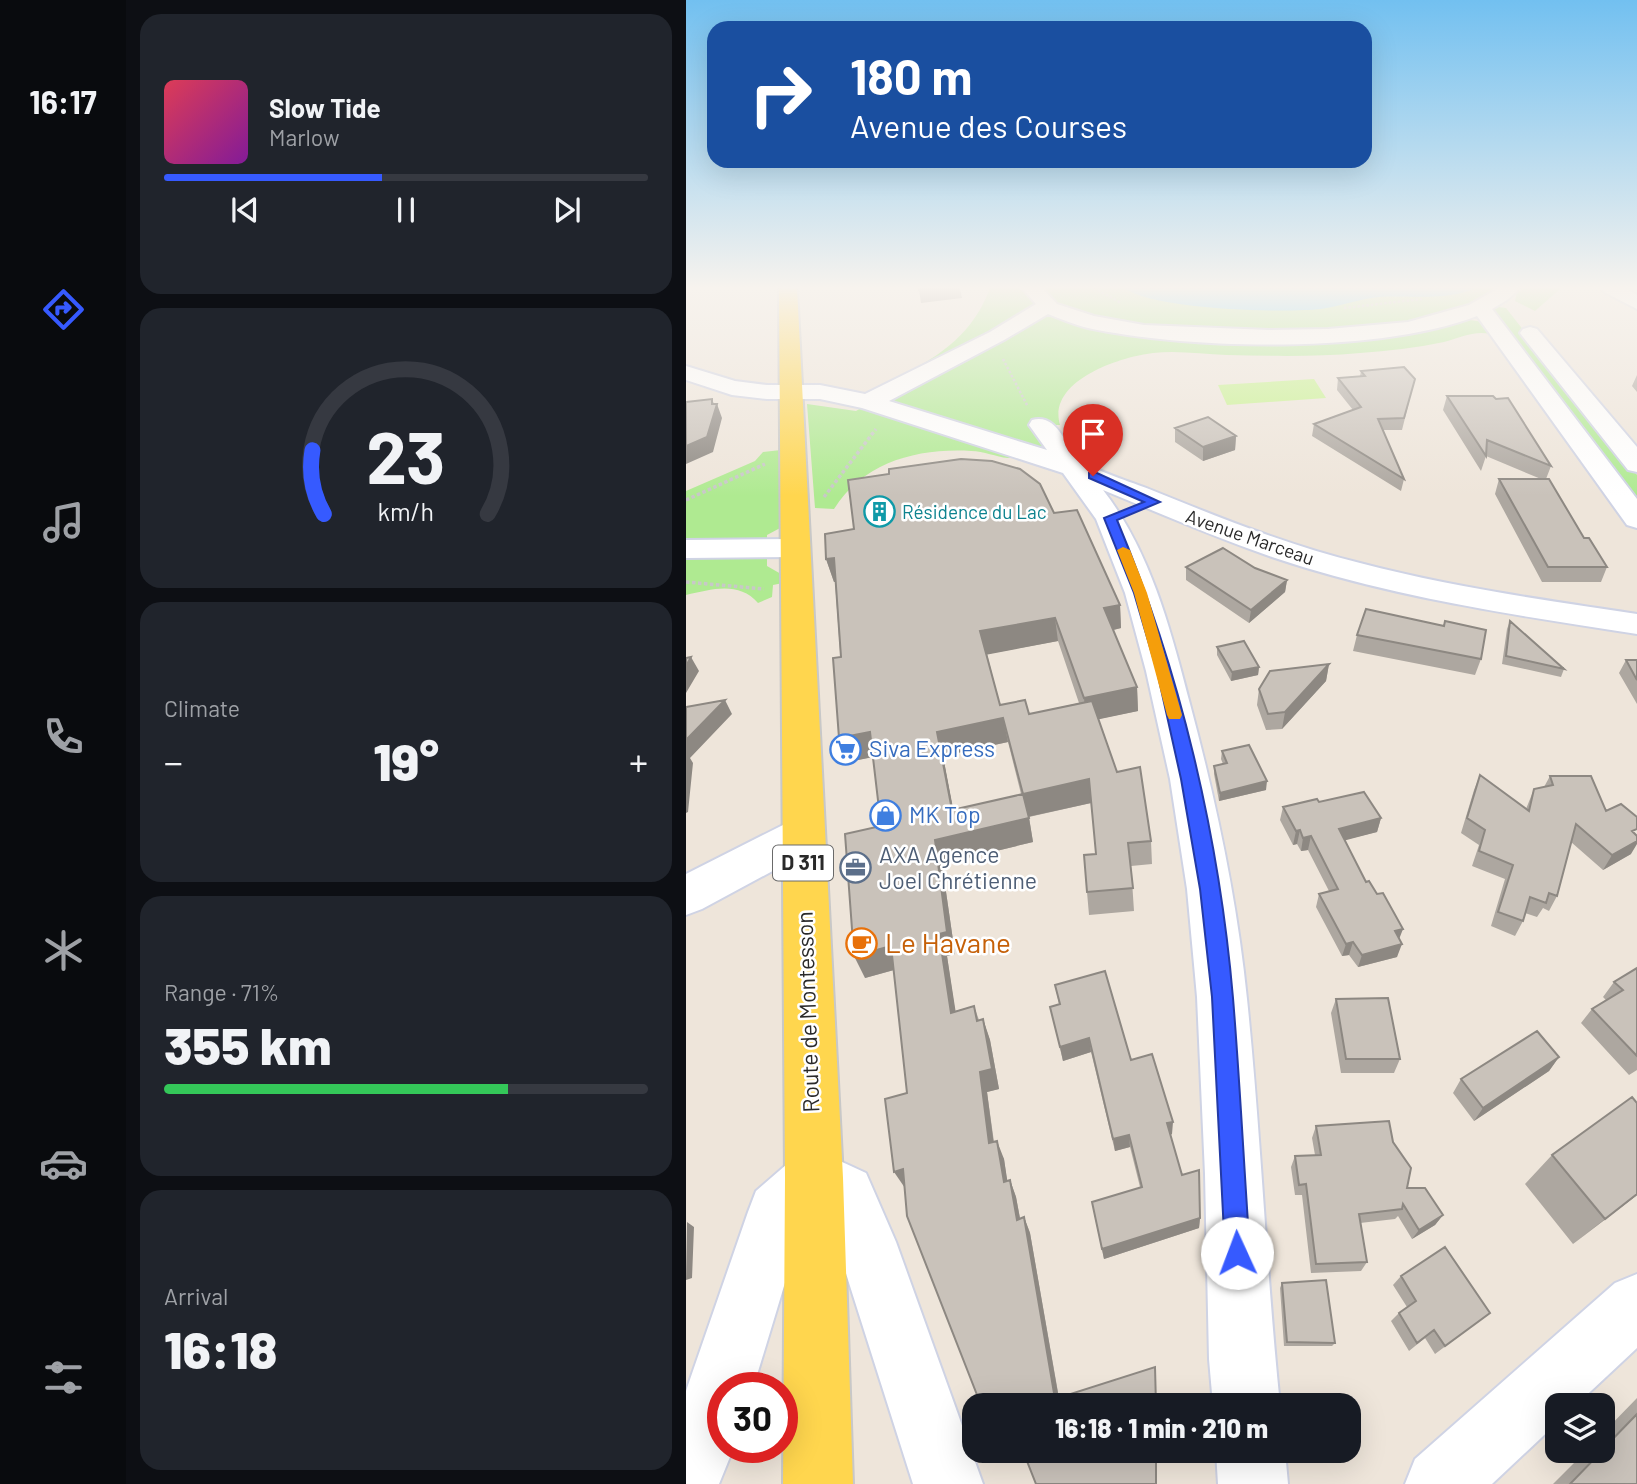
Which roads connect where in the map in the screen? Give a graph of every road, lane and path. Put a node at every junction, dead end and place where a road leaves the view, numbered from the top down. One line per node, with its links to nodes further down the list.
1 (791, 357): 9 (main road, Route de Montesson / D 311)
2 (955, 357): 10 (street)
3 (1004, 357): 12 (path)
4 (1535, 357): 19 (street)
5 (1548, 357): 14 (street)
6 (686, 373): 8 (street)
7 (686, 384): 8 (street)
8 (732, 387): 9 (street, Avenue Marceau)
9 (792, 392): 10 (street, Avenue Marceau); 13 (main road, Route de Montesson / D 311)
10 (868, 402): 11 (street, Avenue Marceau)
11 (892, 410): 15 (street, Avenue Marceau); 21 (path)
12 (1041, 425): 15 (street)
13 (793, 449): 16 (path); 21 (main road, Route de Montesson / D 311)
14 (1637, 464)
15 (1072, 467): 17 (street, Avenue Marceau); 18 (street)
16 (686, 500)
17 (1155, 502): 18 (street); 23 (street, Avenue Marceau)
18 (1110, 518): 28 (street)
19 (1637, 519)
20 (686, 549): 21 (street)
21 (796, 557): 22 (path); 24 (main road, Route de Montesson / D 311)
22 (686, 584)
23 (1637, 624)
24 (802, 835): 25 (street); 26 (main road, Route de Montesson / D 311)
25 (686, 896)
26 (814, 1178): 30 (street); 31 (main road, Route de Montesson / D 311); 32 (street)
27 (1629, 1317): 34 (street)
28 (1246, 1393)
29 (1251, 1463): 33 (street)
30 (686, 1478)
31 (818, 1484)
32 (948, 1484)
33 (1252, 1484)
34 (1440, 1484)

